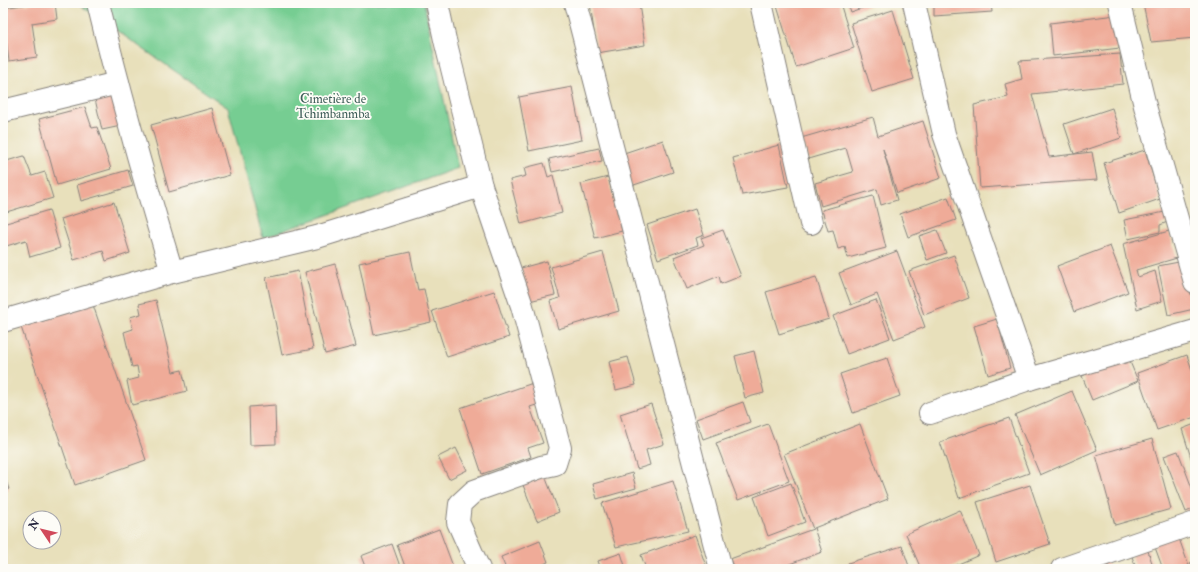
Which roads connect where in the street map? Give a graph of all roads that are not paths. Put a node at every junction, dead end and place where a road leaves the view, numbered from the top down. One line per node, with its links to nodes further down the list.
1 (98, 3): 7 (street)
2 (437, 3): 9 (street)
3 (575, 3): 19 (street)
4 (761, 3): 10 (street)
5 (914, 3): 15 (street)
6 (1120, 3): 12 (street)
7 (118, 83): 8 (street); 11 (street)
8 (3, 111)
9 (482, 186): 11 (street); 18 (street)
10 (812, 223)
11 (172, 272): 13 (street)
12 (1195, 282)
13 (3, 321)
14 (1195, 330): 15 (street)
15 (1028, 379): 16 (street)
16 (930, 413)
17 (1195, 524): 20 (street)
18 (478, 569)
19 (721, 569)
20 (1062, 569)

